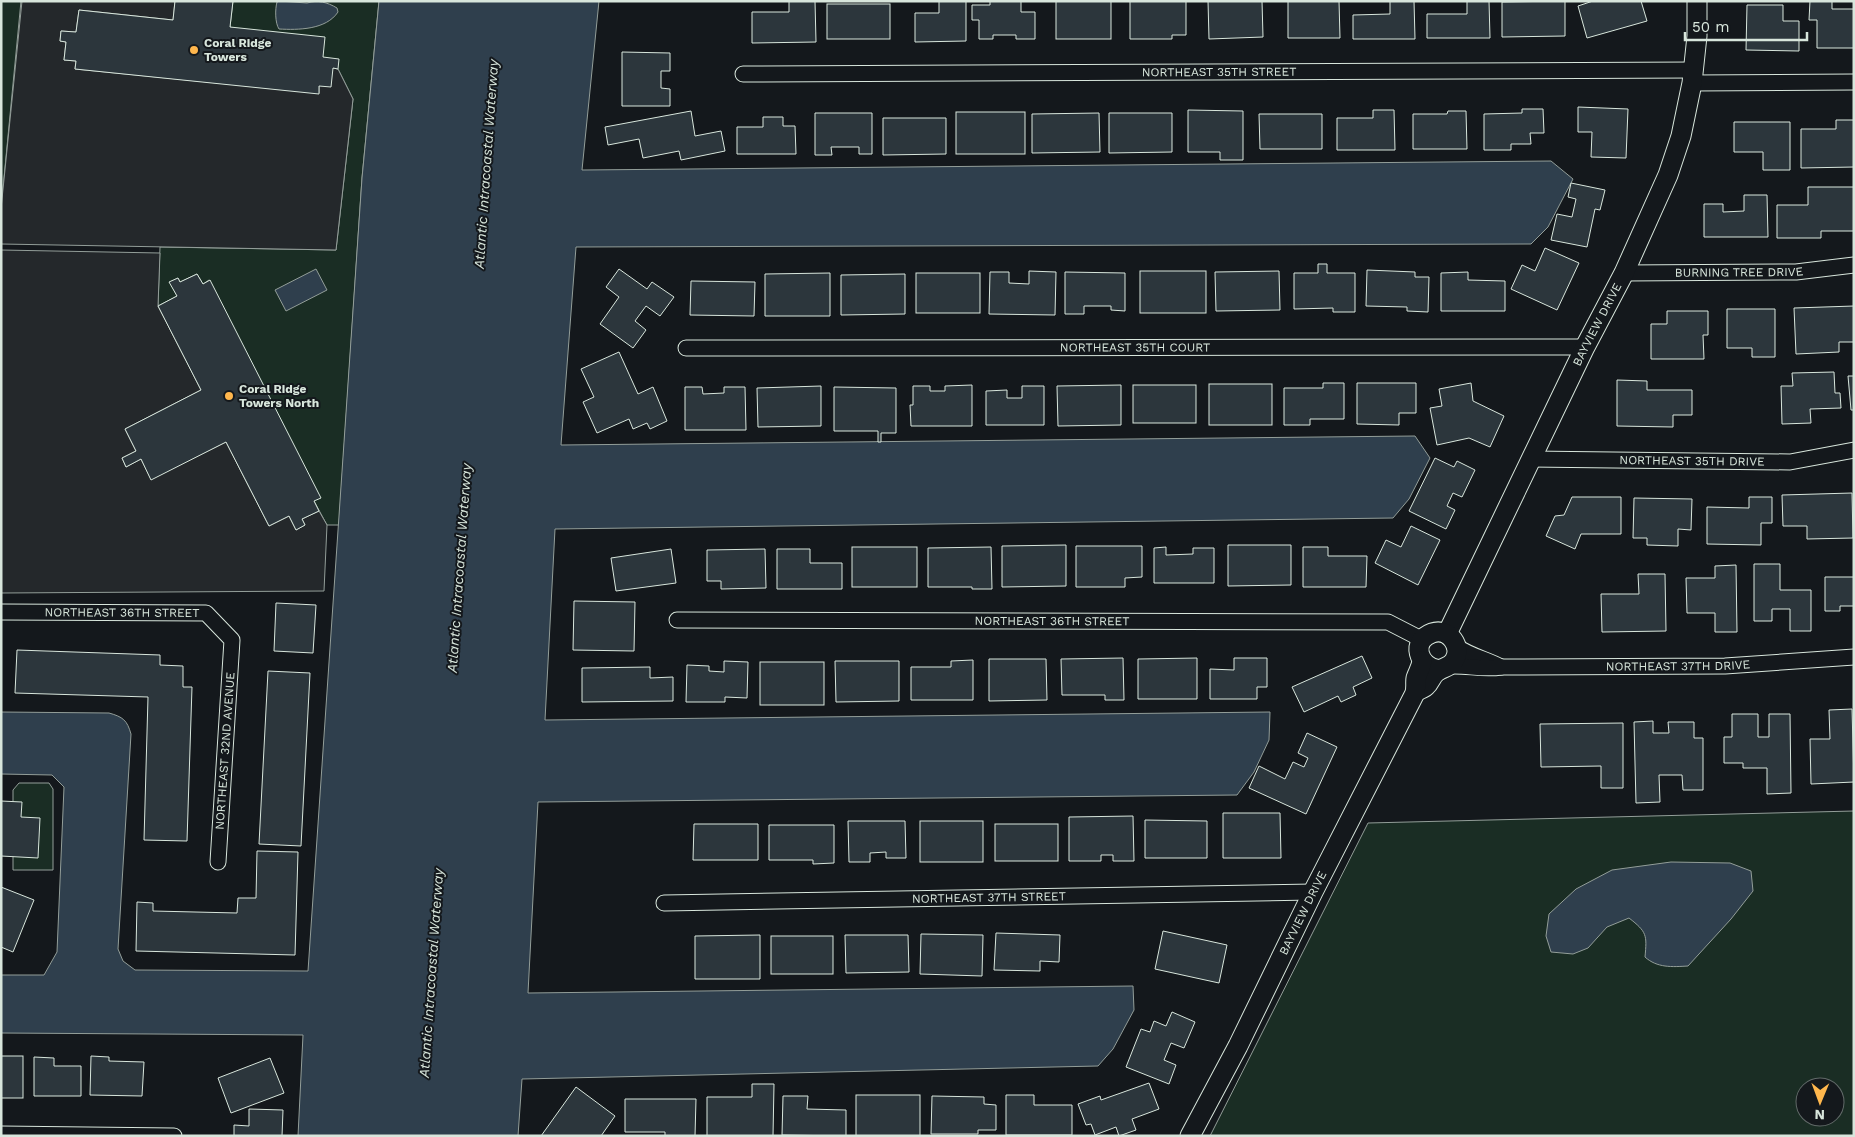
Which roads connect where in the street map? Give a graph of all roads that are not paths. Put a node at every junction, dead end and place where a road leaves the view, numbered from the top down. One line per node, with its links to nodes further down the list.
1 (1697, 1): 3 (street, BAYVIEW DRIVE)
2 (743, 74): 3 (street, NORTHEAST 35TH STREET)
3 (1693, 77): 4 (street, NORTHEAST 35TH STREET); 6 (street, BAYVIEW DRIVE)
4 (1854, 82)
5 (1854, 265): 6 (street, BURNING TREE DRIVE)
6 (1624, 273): 7 (street, BAYVIEW DRIVE)
7 (1584, 347): 8 (street, NORTHEAST 35TH COURT); 10 (street, BAYVIEW DRIVE)
8 (686, 348)
9 (1854, 450): 10 (street, NORTHEAST 35TH DRIVE)
10 (1530, 459): 15 (street, BAYVIEW DRIVE)
11 (1, 612): 13 (street, NORTHEAST 36TH STREET)
12 (678, 620): 14 (street, NORTHEAST 36TH STREET)
13 (232, 640): 21 (street, NORTHEAST 32ND AVENUE)
14 (1423, 640): 15 (street); 17 (street, BAYVIEW DRIVE)
15 (1452, 640): 18 (street, NORTHEAST 37TH DRIVE); 19 (street, BAYVIEW DRIVE)
16 (1854, 657): 18 (street, NORTHEAST 37TH DRIVE)
17 (1422, 661): 19 (street); 20 (street, BAYVIEW DRIVE)
18 (1501, 667): 19 (street, NORTHEAST 37TH DRIVE)
19 (1444, 668): 20 (street, BAYVIEW DRIVE)
20 (1416, 691): 22 (street, BAYVIEW DRIVE)
21 (218, 862)
22 (1313, 892): 23 (street, NORTHEAST 37TH STREET); 26 (street, BAYVIEW DRIVE)
23 (664, 903)
24 (1, 1134): 25 (street)
25 (174, 1136)
26 (1190, 1136)

